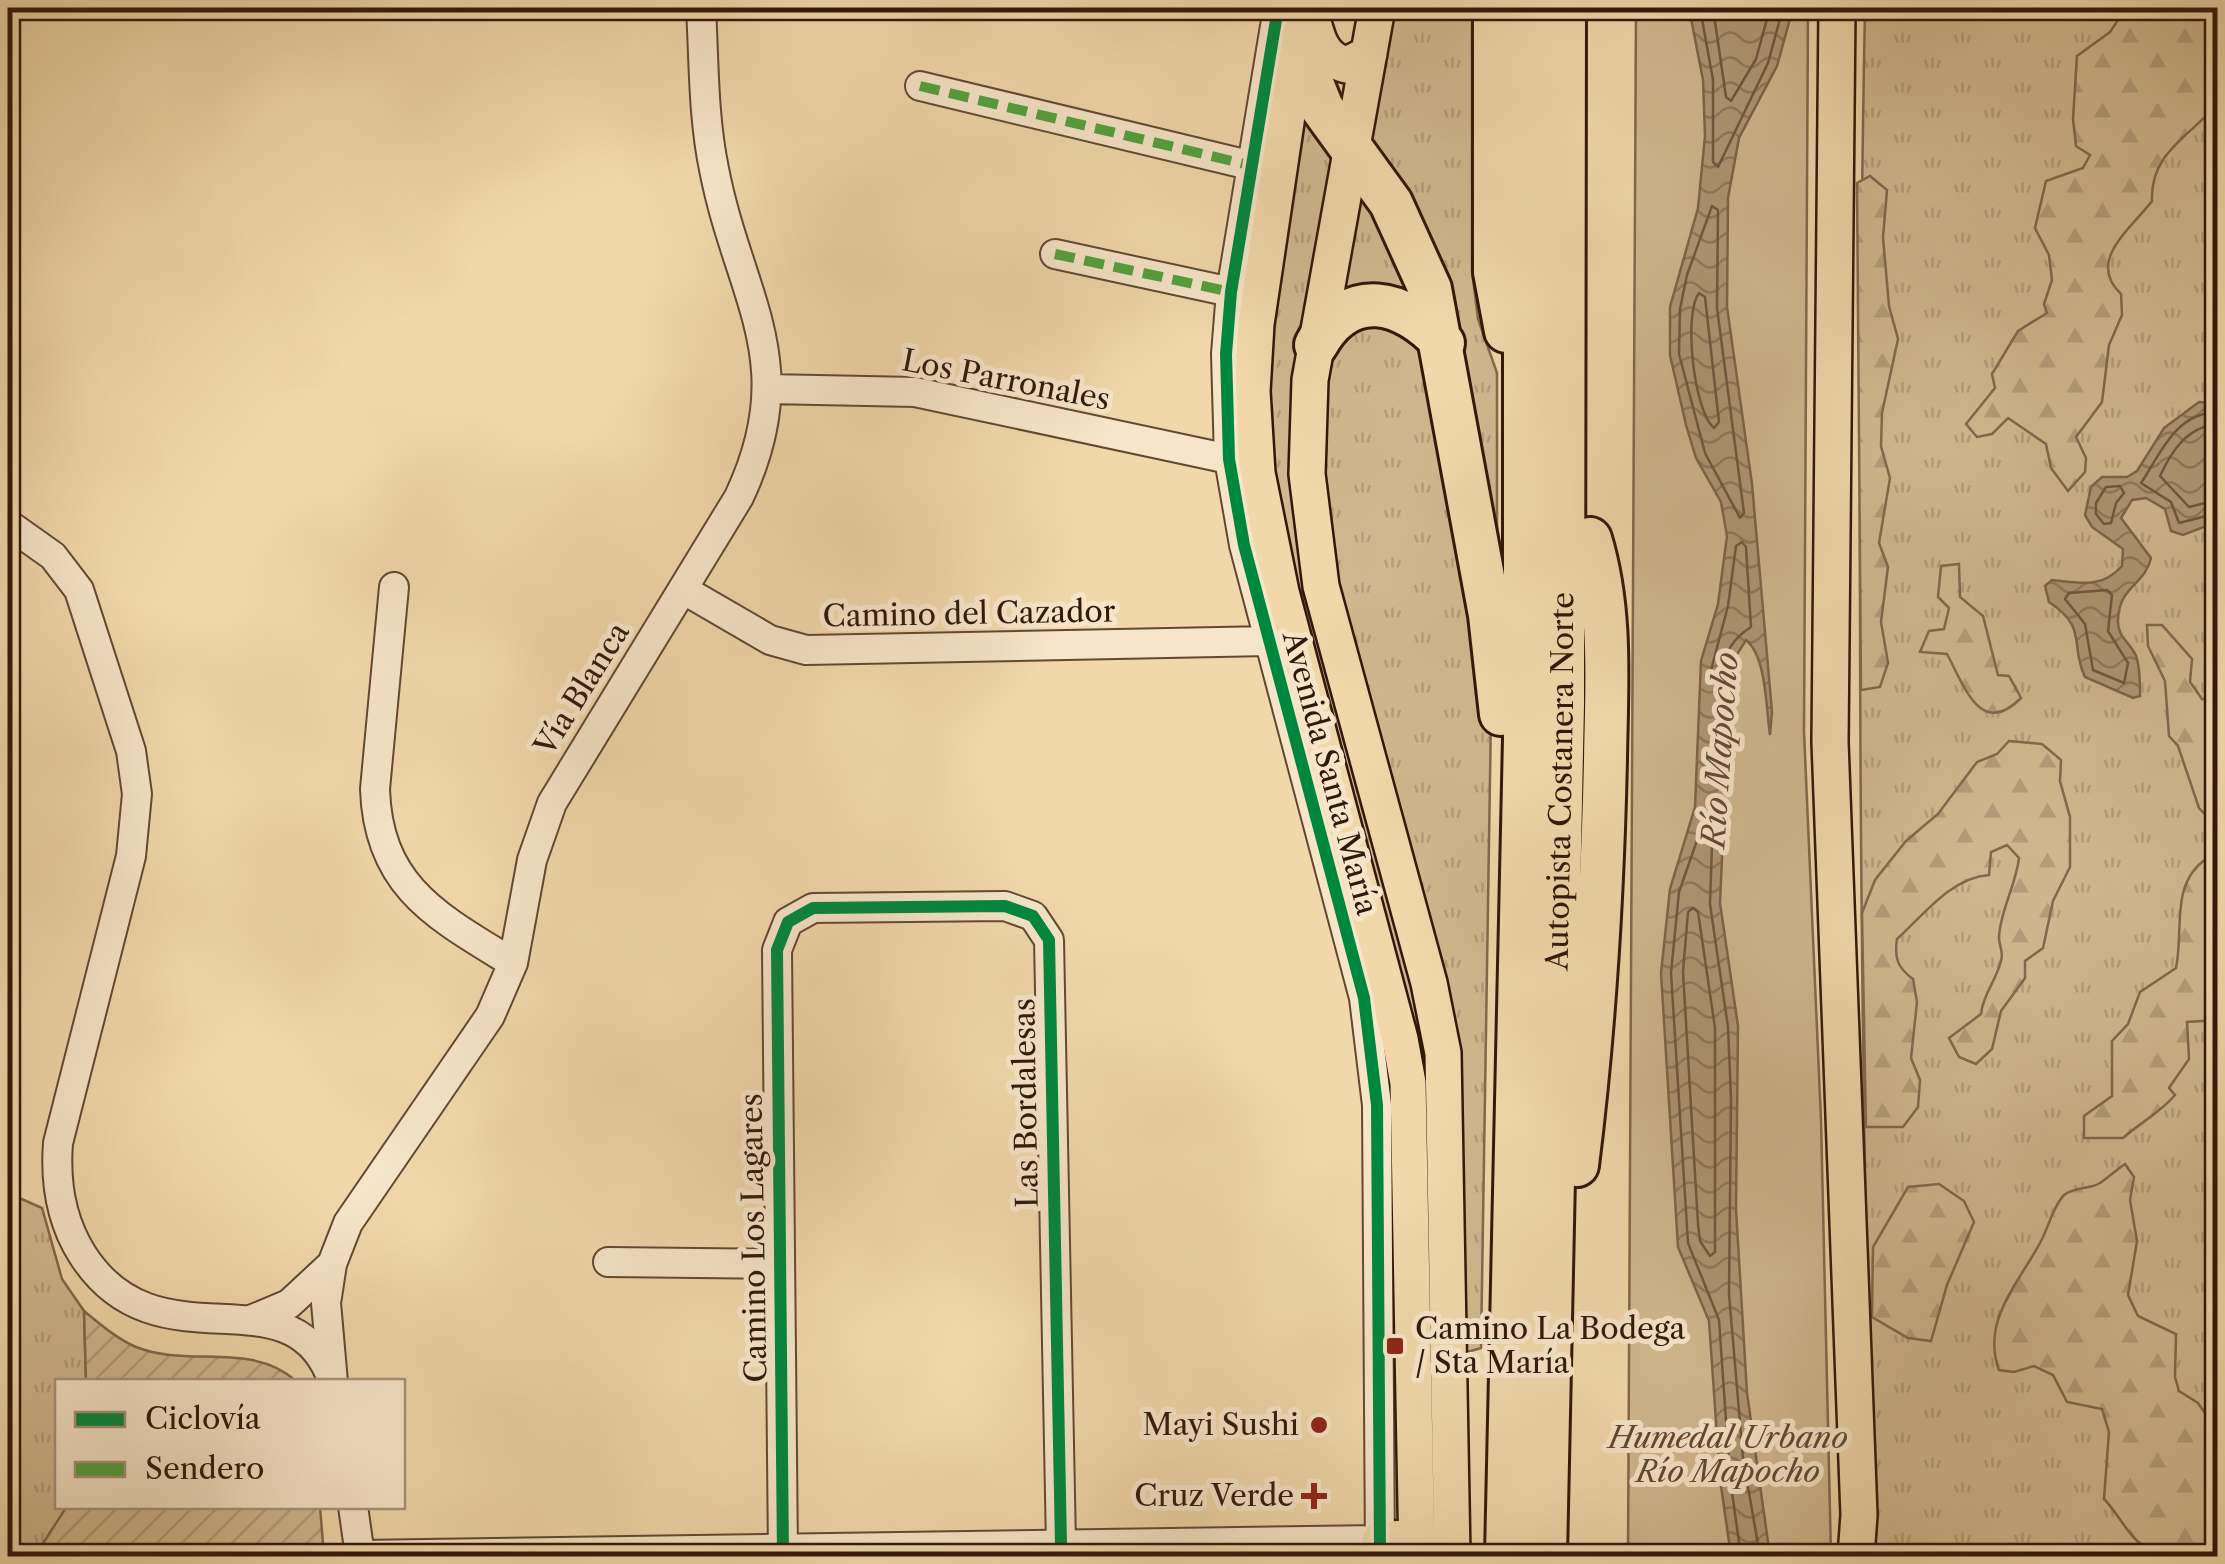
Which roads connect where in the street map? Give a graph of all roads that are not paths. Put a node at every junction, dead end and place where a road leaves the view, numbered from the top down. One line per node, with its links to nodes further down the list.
1 (701, 8): 17 (street, Vía Blanca)
2 (1377, 8): 8 (main road, Avenida Santa María)
3 (1495, 8): 14 (highway)
4 (1525, 8): 26 (highway, Autopista Costanera Norte)
5 (1564, 8): 30 (highway, Autopista Costanera Norte)
6 (1837, 8): 35 (main road)
7 (1297, 13): 8 (main road); 10 (highway); 11 (street, Avenida Santa María); 38 (main road, Avenida Santa María)
8 (1369, 54): 10 (main road, Avenida Santa María)
9 (920, 86): 11 (street)
10 (1351, 149): 15 (highway); 16 (main road, Avenida Santa María)
11 (1253, 166): 13 (street, Avenida Santa María)
12 (1056, 254): 13 (street)
13 (1231, 292): 18 (street, Avenida Santa María)
14 (1506, 332)
15 (1443, 344): 16 (highway); 26 (highway)
16 (1316, 345): 42 (main road, Avenida Santa María)
17 (768, 389): 18 (street, Los Parronales); 22 (street, Vía Blanca)
18 (1229, 458): 23 (street, Avenida Santa María)
19 (8, 524): 31 (street)
20 (1590, 539): 30 (highway)
21 (394, 587): 25 (street)
22 (684, 590): 23 (street, Camino del Cazador); 25 (street, Vía Blanca)
23 (1269, 641): 38 (street, Avenida Santa María)
24 (788, 922): 29 (street, Camino Los Lagares); 36 (street, Las Bordalesas)
25 (513, 963): 28 (street, Vía Blanca)
26 (1519, 1009): 43 (highway, Autopista Costanera Norte)
27 (608, 1262): 29 (street)
28 (332, 1264): 31 (street); 33 (street, Vía Blanca)
29 (779, 1264): 39 (street, Camino Los Lagares)
30 (1550, 1318): 44 (highway, Autopista Costanera Norte)
31 (252, 1319): 32 (street)
32 (332, 1379)
33 (333, 1379)
34 (353, 1509): 41 (street)
35 (1859, 1515): 45 (main road); 46 (main road)
36 (1043, 1549): 37 (street); 39 (street)
37 (1186, 1550): 38 (street)
38 (1405, 1550)
39 (783, 1552): 40 (street)
40 (549, 1554): 41 (street)
41 (360, 1556)
42 (1452, 1556)
43 (1506, 1556)
44 (1545, 1556)
45 (1856, 1556)
46 (1865, 1556)

